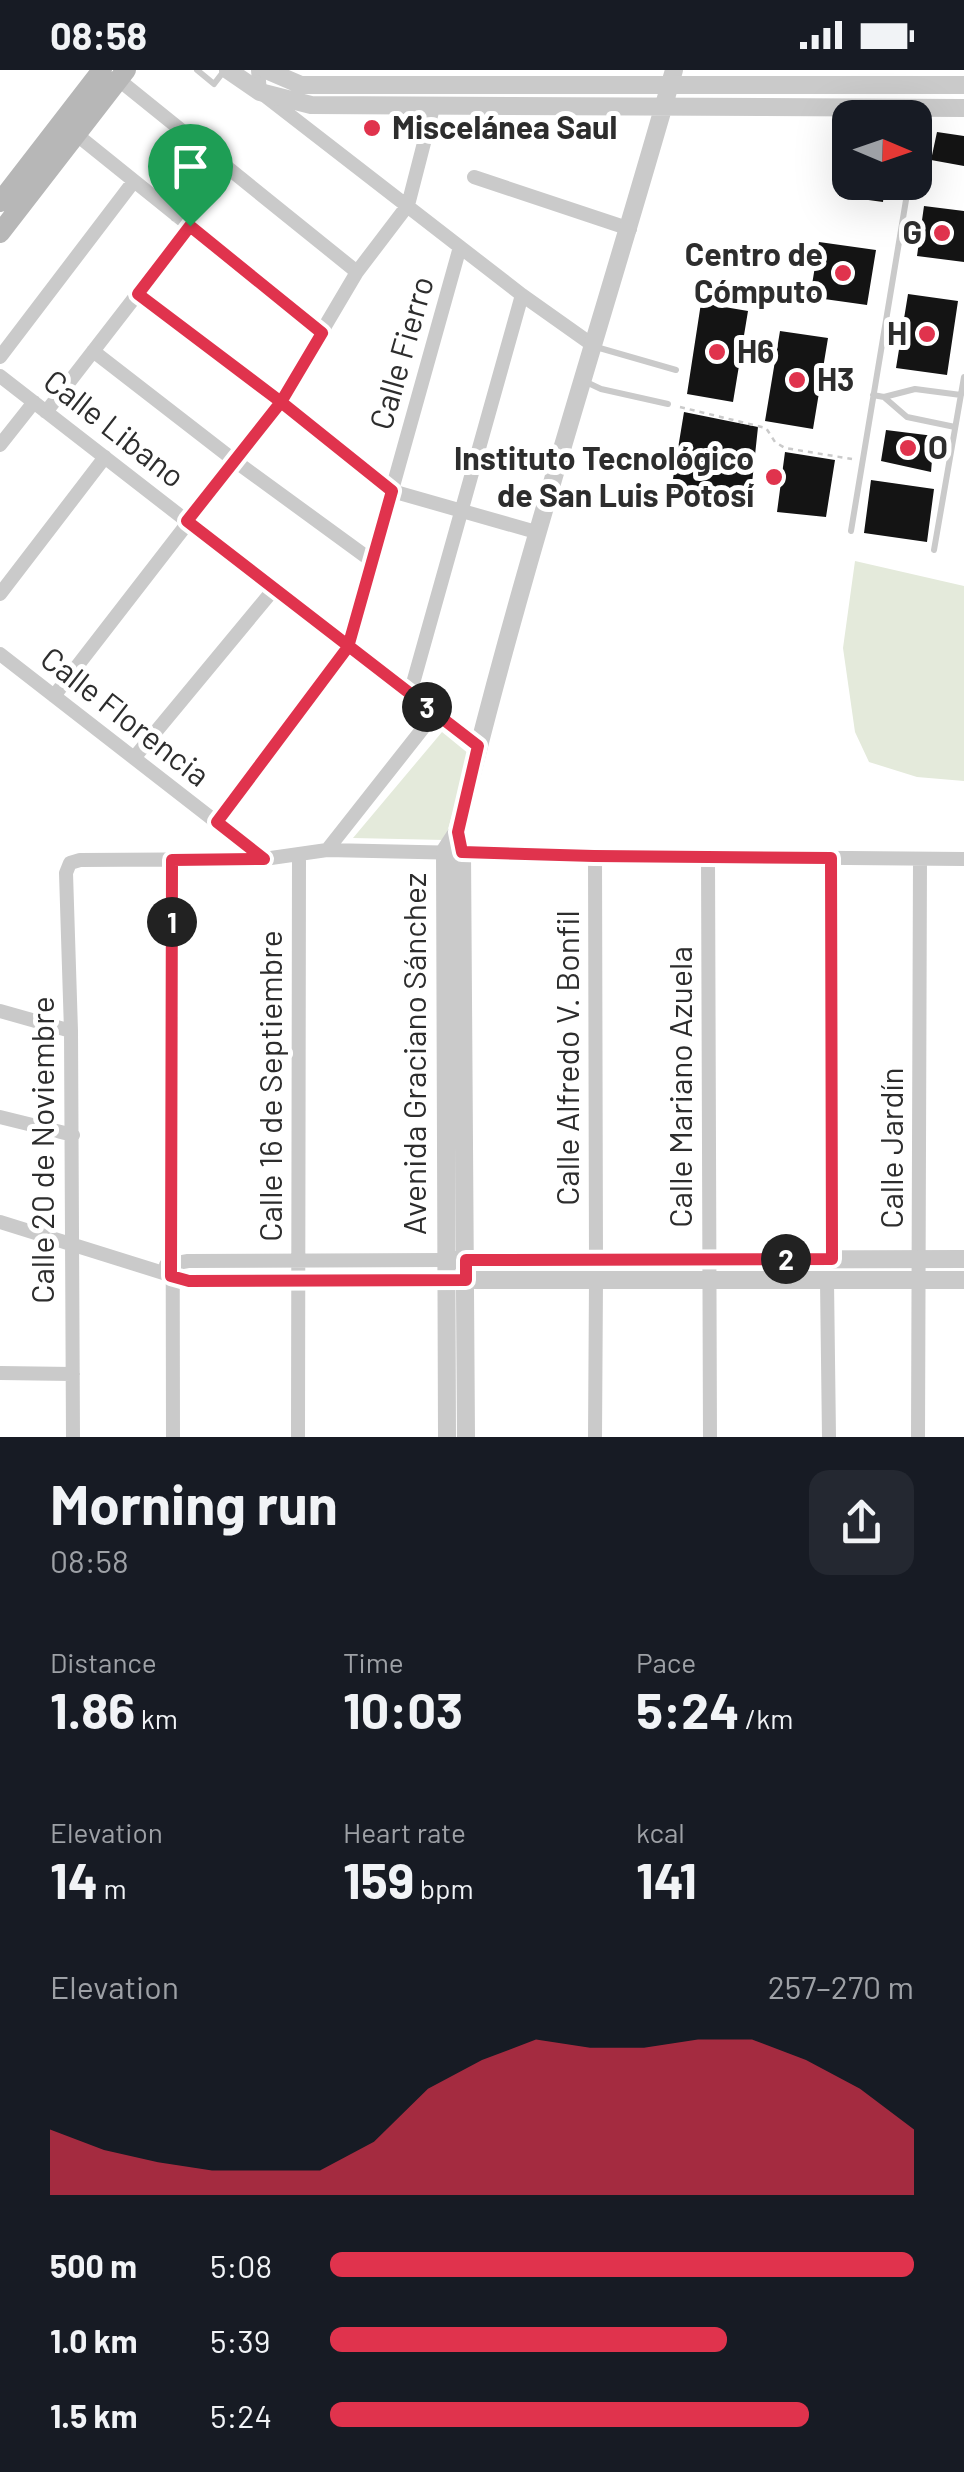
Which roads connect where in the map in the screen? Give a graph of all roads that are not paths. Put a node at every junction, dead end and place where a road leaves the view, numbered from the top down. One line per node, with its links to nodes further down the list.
1 (196, 70): 2 (lane)
2 (227, 70): 8 (street)
3 (262, 70): 6 (street); 8 (street)
4 (115, 73): 15 (main road); 16 (street); 20 (main road)
5 (672, 77): 6 (street); 7 (street); 11 (street)
6 (352, 85): 9 (street)
7 (964, 85)
8 (260, 92): 9 (street); 21 (street)
9 (352, 104): 10 (street)
10 (434, 104): 11 (street); 21 (street)
11 (664, 107): 12 (street); 24 (street)
12 (832, 108)
13 (932, 108): 14 (street)
14 (964, 108)
15 (77, 135): 18 (street); 25 (main road)
16 (223, 164): 22 (street); 27 (street)
17 (474, 177): 24 (street)
18 (134, 181): 22 (street); 33 (street)
19 (905, 200): 39 (lane)
20 (0, 202)
21 (408, 205): 26 (street); 27 (street)
22 (176, 215): 23 (street)
23 (190, 226): 28 (street); 30 (street)
24 (630, 229): 31 (street)
25 (0, 234)
26 (460, 246): 29 (street); 49 (street, Calle Fierro)
27 (358, 272): 30 (street)
28 (138, 294): 32 (street); 42 (street)
29 (522, 295): 31 (street); 50 (street)
30 (322, 333): 42 (street)
31 (594, 346): 34 (lane); 37 (street)
32 (93, 351): 44 (street); 48 (street)
33 (0, 357)
34 (676, 370)
35 (0, 376): 41 (street, Calle Libano)
36 (964, 377): 38 (lane)
37 (582, 380): 43 (lane); 53 (street)
38 (961, 394): 40 (lane); 45 (lane)
39 (873, 395): 40 (lane); 52 (lane)
40 (884, 397): 45 (lane)
41 (34, 402): 44 (street, Calle Libano); 46 (street)
42 (281, 402): 48 (street); 49 (street)
43 (668, 404)
44 (46, 412): 47 (street, Calle Libano)
45 (956, 427): 54 (lane)
46 (0, 444)
47 (106, 458): 51 (street, Calle Libano); 57 (street)
48 (235, 461): 51 (street); 55 (street)
49 (392, 491): 50 (street); 55 (street, Calle Fierro)
50 (462, 511): 53 (street); 60 (street)
51 (187, 521): 56 (street, Calle Libano); 61 (street)
52 (851, 531)
53 (536, 532): 63 (street)
54 (934, 550)
55 (372, 561): 58 (street, Calle Fierro)
56 (274, 588): 58 (street, Calle Libano); 64 (street)
57 (0, 594)
58 (348, 647): 60 (street, Calle Libano); 65 (street)
59 (0, 654): 61 (street, Calle Florencia)
60 (410, 694): 62 (street, Calle Libano)
61 (54, 696): 64 (street, Calle Florencia)
62 (435, 714): 63 (street, Calle Libano); 66 (street)
63 (478, 746): 67 (street)
64 (134, 758): 65 (street, Calle Florencia)
65 (217, 822): 72 (street, Calle Florencia)
66 (327, 850): 67 (street); 68 (street)
67 (454, 851): 69 (street); 78 (street, Avenida Graciano Sánchez); 79 (street, Avenida Graciano Sánchez)
68 (299, 856): 72 (street); 87 (street, Calle 16 de Septiembre)
69 (594, 856): 70 (street); 90 (street, Calle Alfredo V. Bonfil)
70 (708, 857): 71 (street); 91 (street, Calle Mariano Azuela)
71 (831, 858): 73 (street); 84 (street)
72 (264, 859): 75 (street)
73 (920, 859): 74 (street); 85 (street, Calle Jardín)
74 (964, 859)
75 (172, 860): 77 (street, Calle 20 de Noviembre); 92 (street)
76 (0, 1011): 77 (street)
77 (71, 1030): 81 (street, Calle 20 de Noviembre)
78 (464, 1063): 79 (street); 89 (street, Avenida Graciano Sánchez)
79 (443, 1064): 88 (street, Avenida Graciano Sánchez)
80 (0, 1117): 81 (street)
81 (72, 1135): 83 (street, Calle 20 de Noviembre)
82 (0, 1222): 83 (street)
83 (72, 1246): 92 (street); 102 (street, Calle 20 de Noviembre)
84 (832, 1259): 85 (street); 91 (street)
85 (919, 1259): 86 (street); 97 (street, Calle Jardín)
86 (964, 1259)
87 (298, 1260): 88 (street); 92 (street); 100 (street, Calle 16 de Septiembre)
88 (446, 1260): 89 (street); 93 (street, Avenida Graciano Sánchez)
89 (466, 1260): 90 (street); 94 (street, Avenida Graciano Sánchez)
90 (596, 1260): 91 (street)
91 (709, 1260): 96 (street, Calle Mariano Azuela)
92 (171, 1270): 100 (street); 104 (street)
93 (446, 1280): 94 (street); 100 (street); 106 (street, Avenida Graciano Sánchez)
94 (466, 1280): 95 (street); 107 (street, Avenida Graciano Sánchez)
95 (596, 1280): 96 (street); 108 (street)
96 (709, 1280): 99 (street); 109 (street, Calle Mariano Azuela)
97 (919, 1280): 98 (street); 99 (street); 111 (street, Calle Jardín)
98 (964, 1280)
99 (828, 1281): 110 (street)
100 (298, 1282): 105 (street, Calle 16 de Septiembre)
101 (0, 1373): 102 (street)
102 (73, 1374): 103 (street, Calle 20 de Noviembre)
103 (73, 1437)
104 (174, 1437)
105 (298, 1437)
106 (447, 1437)
107 (466, 1437)
108 (596, 1437)
109 (710, 1437)
110 (828, 1437)
111 (918, 1437)

